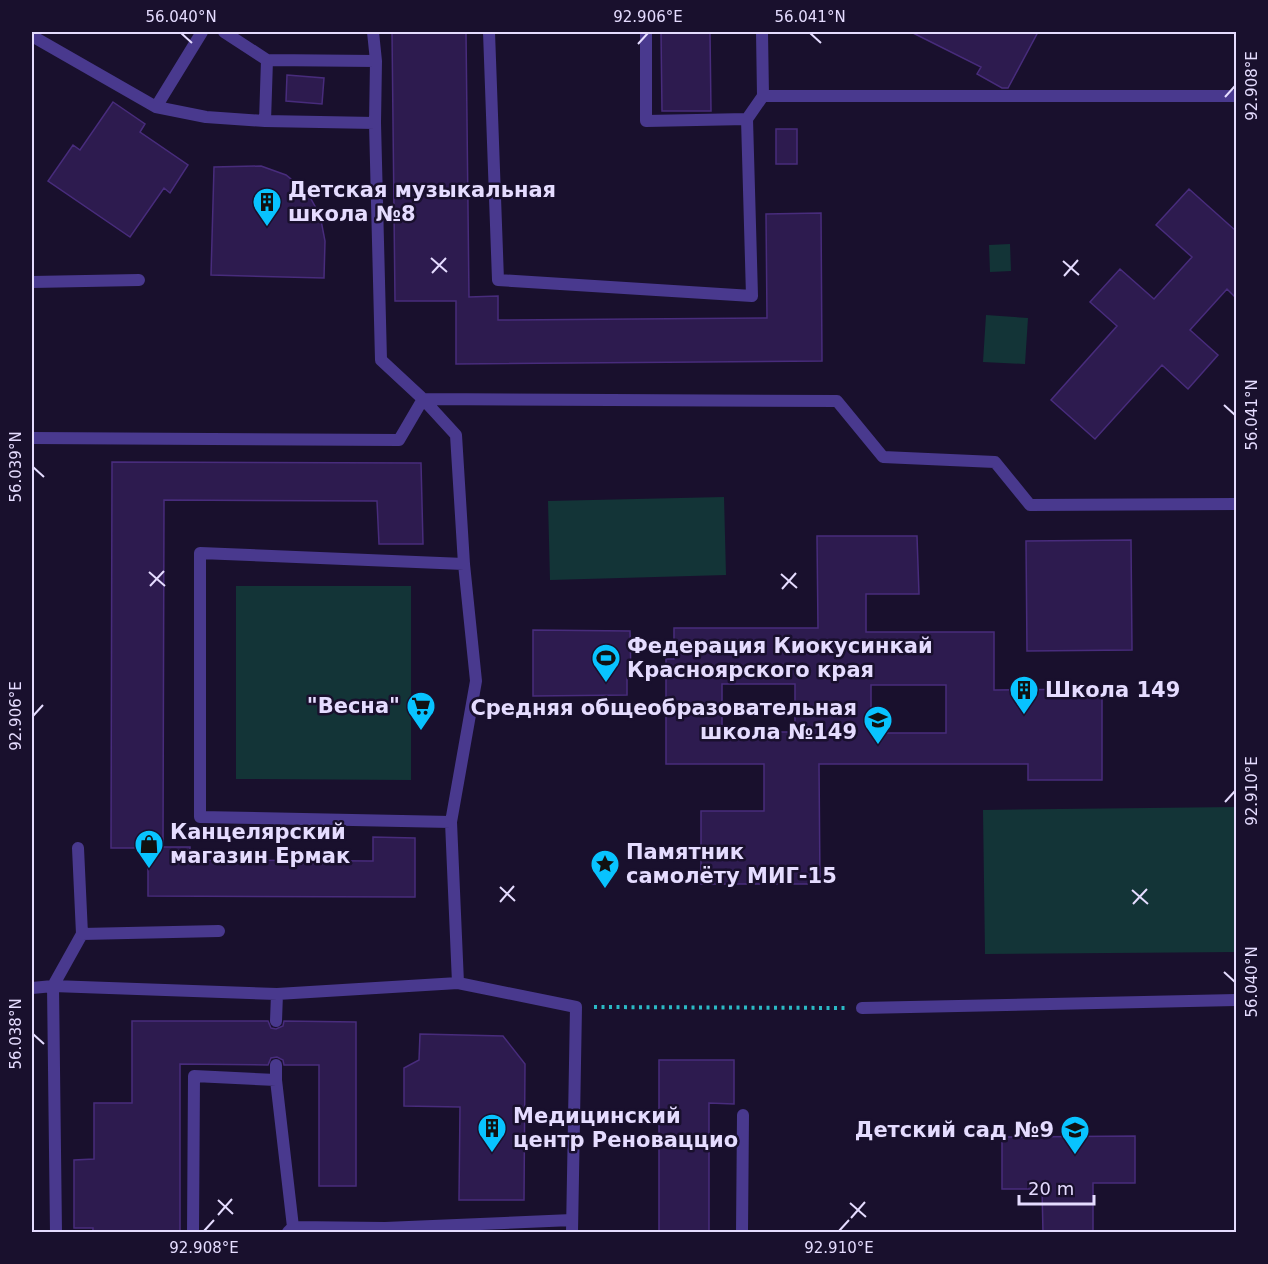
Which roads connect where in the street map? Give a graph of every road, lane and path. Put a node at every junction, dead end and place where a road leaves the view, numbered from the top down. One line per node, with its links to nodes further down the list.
1 (202, 32): 12 (lane)
2 (224, 32): 8 (lane)
3 (373, 32): 9 (lane)
4 (489, 32): 13 (lane)
5 (646, 32): 13 (lane)
6 (762, 32): 10 (lane)
7 (32, 36): 12 (lane)
8 (267, 60): 9 (lane); 14 (lane)
9 (376, 61): 15 (lane)
10 (763, 96): 11 (lane); 13 (lane)
11 (1236, 96)
12 (156, 107): 14 (lane)
13 (747, 120)
14 (265, 121): 15 (lane)
15 (375, 123): 18 (lane)
16 (140, 280): 17 (lane)
17 (32, 282)
18 (423, 399): 19 (lane); 20 (lane); 21 (lane)
19 (32, 438)
20 (1236, 504)
21 (464, 564): 22 (lane); 22 (lane)
22 (451, 822): 26 (lane)
23 (78, 848): 25 (lane)
24 (219, 931): 25 (lane)
25 (81, 934): 27 (lane)
26 (458, 983): 29 (lane); 31 (lane)
27 (53, 986): 28 (lane); 29 (lane); 40 (lane)
28 (32, 988)
29 (278, 994): 33 (lane)
30 (1236, 1000): 32 (lane)
31 (576, 1007): 32 (path); 37 (lane)
32 (862, 1008)
33 (276, 1022)
34 (276, 1065): 35 (lane)
35 (276, 1080): 38 (lane); 41 (lane)
36 (743, 1115): 42 (lane)
37 (572, 1226): 39 (lane)
38 (291, 1230): 39 (lane)
39 (385, 1230)
40 (56, 1233)
41 (193, 1233)
42 (742, 1233)

